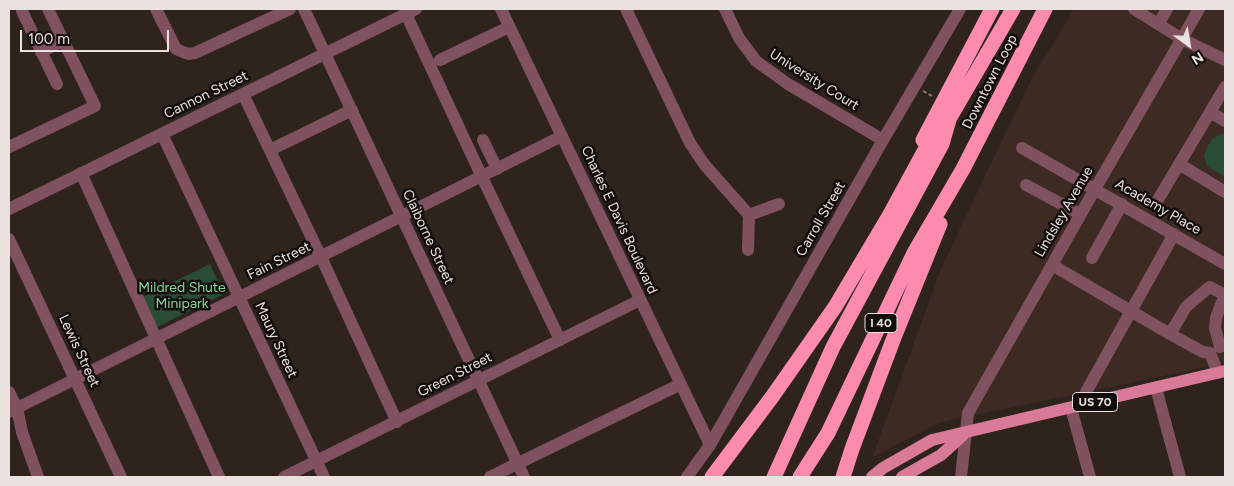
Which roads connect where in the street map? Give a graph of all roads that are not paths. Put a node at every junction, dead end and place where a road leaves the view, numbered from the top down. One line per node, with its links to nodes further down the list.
1 (48, 9): 20 (street)
2 (156, 9): 3 (street)
3 (290, 9)
4 (304, 9): 22 (street, Claiborne Street)
5 (500, 9): 18 (street, Charles E Davis Boulevard)
6 (626, 9): 51 (street)
7 (726, 9): 35 (street, University Court)
8 (960, 9): 35 (street, Carroll Street)
9 (992, 9): 53 (highway)
10 (1012, 9): 30 (highway, Downtown Loop)
11 (1045, 9): 41 (highway, Downtown Loop / I 40)
12 (1134, 9): 17 (street)
13 (1167, 9): 17 (street)
14 (1199, 9): 19 (street, Lindsley Avenue)
15 (22, 11): 21 (street)
16 (411, 11): 22 (street, Cannon Street); 43 (street)
17 (1159, 23): 19 (street)
18 (509, 27): 23 (street); 33 (street, Charles E Davis Boulevard)
19 (1182, 38): 24 (street); 45 (street, Lindsley Avenue)
20 (63, 41): 21 (street); 36 (street)
21 (41, 52): 25 (street)
22 (325, 54): 27 (street, Cannon Street); 28 (street, Claiborne Street)
23 (440, 60)
24 (1225, 60)
25 (57, 84)
26 (1225, 87): 29 (street)
27 (243, 94): 32 (street, Cannon Street); 38 (street)
28 (352, 110): 38 (street); 54 (street, Claiborne Street)
29 (1210, 112): 31 (street); 39 (street)
30 (949, 119): 53 (highway); 93 (highway)
31 (1225, 121)
32 (162, 134): 42 (street, Cannon Street); 63 (street, Maury Street)
33 (562, 136): 40 (street, Fain Street); 64 (street, Charles E Davis Boulevard)
34 (483, 140): 40 (street)
35 (883, 140): 81 (street, Carroll Street)
36 (9, 147)
37 (1022, 148): 45 (street, Academy Place)
38 (270, 150): 58 (street)
39 (1179, 164): 46 (street); 47 (street)
40 (497, 169): 43 (street, Fain Street)
41 (963, 169): 94 (highway, I 40); 95 (highway)
42 (81, 174): 50 (street, Cannon Street); 67 (street)
43 (482, 177): 54 (street, Fain Street); 68 (street)
44 (1026, 185): 52 (street)
45 (1094, 189): 49 (street, Academy Place); 52 (street, Lindsley Avenue)
46 (1225, 192)
47 (1156, 203)
48 (779, 204): 51 (street)
49 (1122, 204): 55 (street, Academy Place); 59 (street)
50 (9, 209)
51 (748, 214): 57 (street)
52 (1080, 214): 61 (street, Lindsley Avenue)
53 (889, 216): 92 (highway)
54 (402, 217): 58 (street, Fain Street); 72 (street, Claiborne Street)
55 (1174, 234): 60 (street, Academy Place); 65 (street)
56 (9, 238): 71 (street, Lewis Street)
57 (748, 250)
58 (321, 257): 63 (street, Fain Street); 79 (street)
59 (1092, 258)
60 (1225, 264)
61 (1052, 265): 65 (street); 80 (street, Lindsley Avenue)
62 (1225, 295): 66 (street); 69 (street)
63 (240, 297): 67 (street, Fain Street); 82 (street, Maury Street)
64 (640, 300): 68 (street, Green Street); 73 (street, Charles E Davis Boulevard)
65 (1131, 312): 66 (street); 76 (street)
66 (1170, 334): 70 (street)
67 (156, 339): 71 (street, Fain Street); 86 (street)
68 (560, 340): 72 (street, Green Street)
69 (1220, 347)
70 (1222, 372): 74 (main road, US 70)
71 (76, 379): 78 (street, Fain Street); 85 (street, Lewis Street)
72 (478, 380): 79 (street, Green Street); 83 (street, Claiborne Street)
73 (680, 384): 81 (street, Charles E Davis Boulevard); 83 (street)
74 (1156, 388): 76 (main road, US 70); 100 (street)
75 (9, 392): 78 (street)
76 (1089, 404): 77 (main road, US 70)
77 (1071, 408): 80 (main road, US 70); 99 (street)
78 (13, 410): 84 (street)
79 (397, 422): 82 (street, Green Street)
80 (965, 434): 96 (main road, US 70); 97 (main road, US 70); 98 (street, Lindsley Avenue)
81 (710, 445): 91 (street, Carroll Street)
82 (317, 461): 87 (street, Green Street); 88 (street, Maury Street)
83 (517, 463): 89 (street); 90 (street, Claiborne Street)
84 (38, 477)
85 (121, 477)
86 (220, 477)
87 (284, 477)
88 (324, 477)
89 (490, 477)
90 (524, 477)
91 (687, 477)
92 (712, 477)
93 (774, 477)
94 (800, 477)
95 (843, 477)
96 (872, 477)
97 (902, 477)
98 (961, 477)
99 (1090, 477)
100 (1180, 477)

